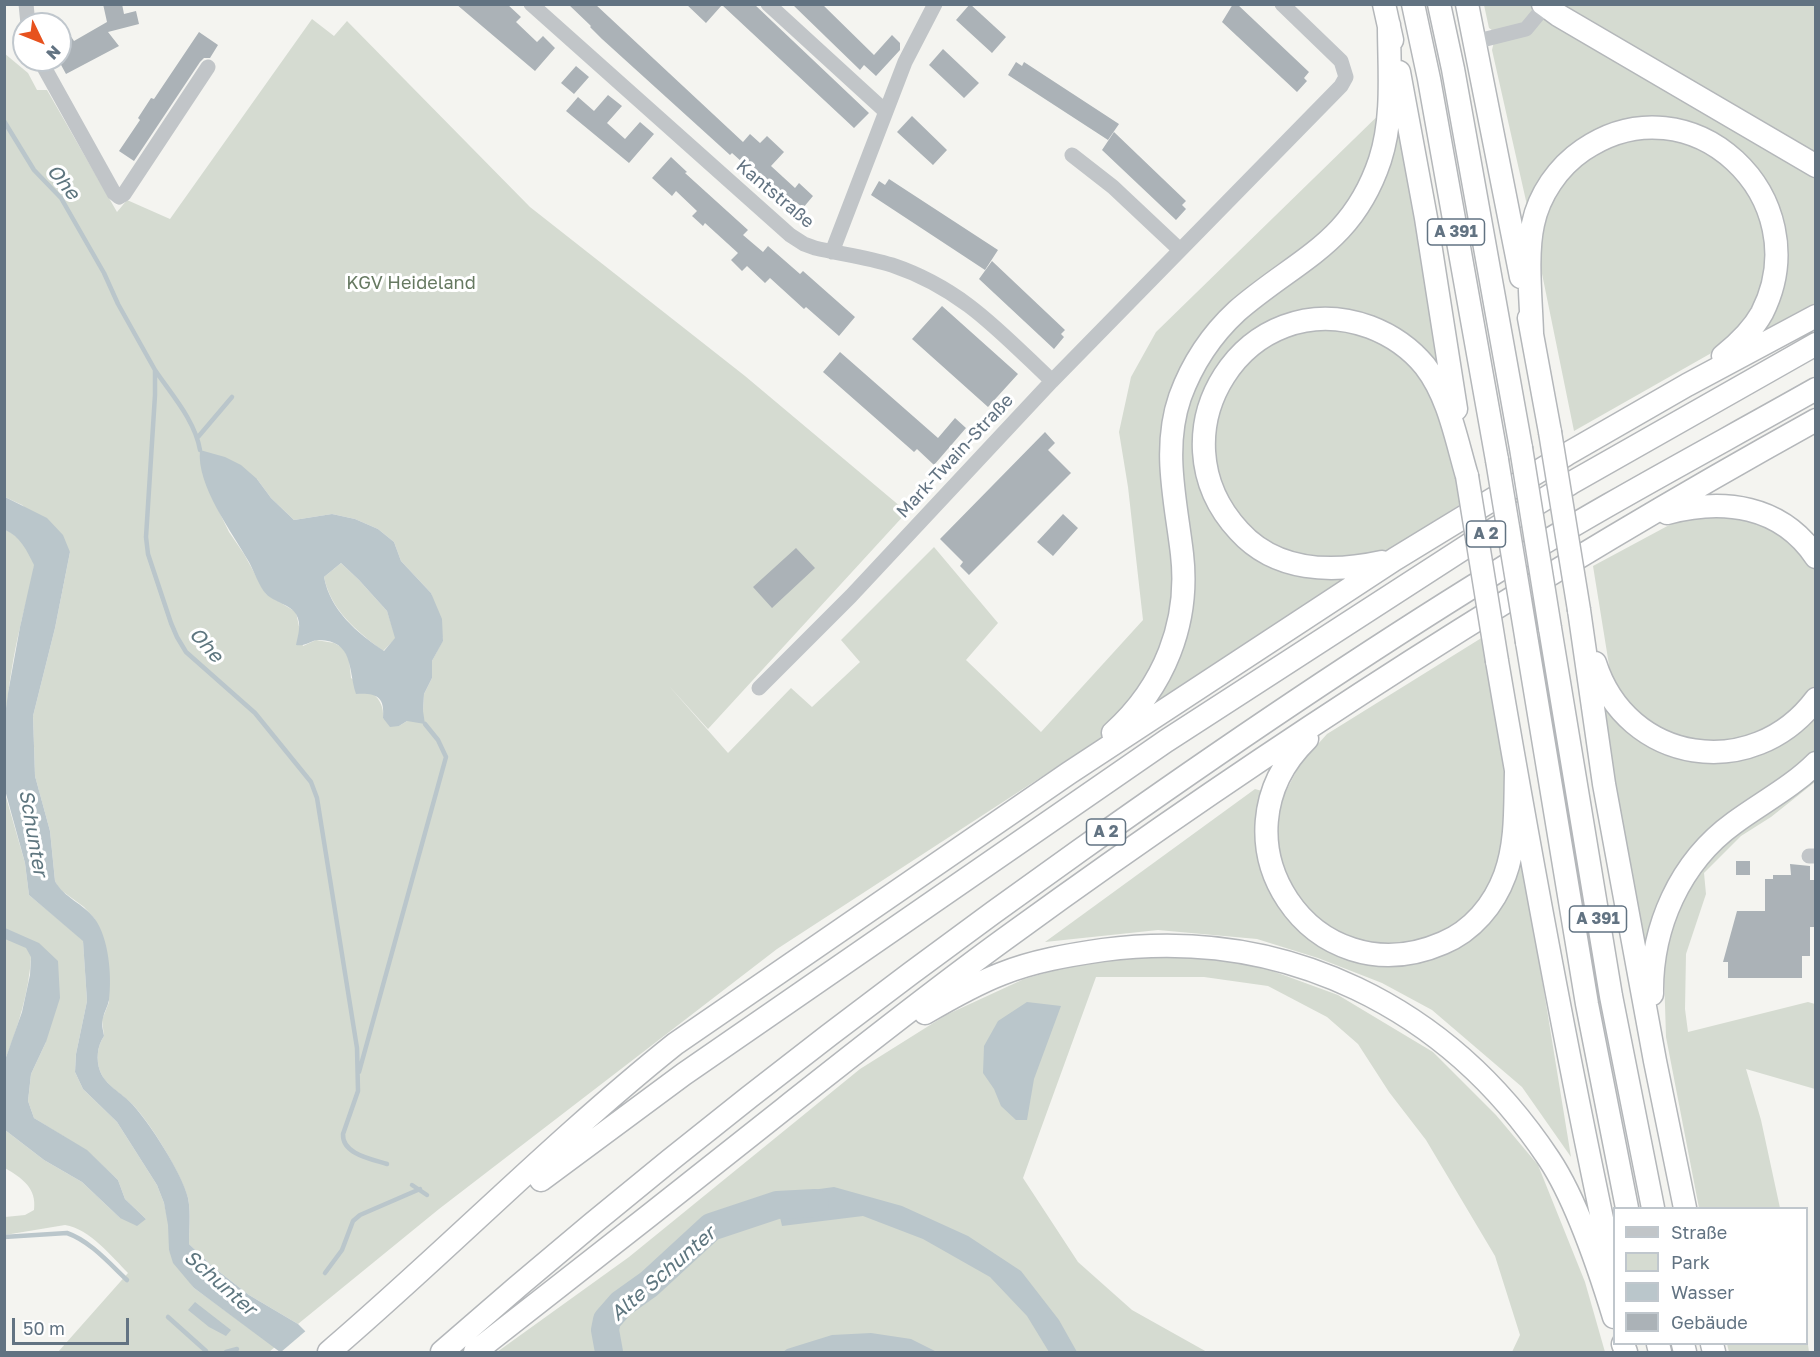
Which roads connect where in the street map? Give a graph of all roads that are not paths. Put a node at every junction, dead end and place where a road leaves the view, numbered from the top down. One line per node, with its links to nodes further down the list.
1 (531, 4): 17 (street, Kantstraße)
2 (768, 4): 13 (street)
3 (935, 4): 13 (street)
4 (1282, 4): 16 (street, Mark-Twain-Straße)
5 (1413, 4): 38 (highway, A 391, bridge)
6 (1439, 4): 39 (highway, A 391, bridge)
7 (1467, 4): 10 (highway)
8 (1544, 5): 10 (street); 15 (highway)
9 (1386, 15): 25 (highway); 35 (highway)
10 (1474, 42): 19 (highway)
11 (208, 67): 12 (street)
12 (47, 72)
13 (885, 111): 17 (street)
14 (1072, 155): 16 (street)
15 (1815, 166)
16 (1180, 250): 21 (street, Mark-Twain-Straße)
17 (832, 252): 21 (street, Kantstraße)
18 (1815, 316): 22 (highway)
19 (1532, 333): 22 (highway); 29 (highway, bridge)
20 (1815, 344): 42 (highway, A 2)
21 (1052, 381): 31 (street, Mark-Twain-Straße)
22 (1687, 385): 28 (highway)
23 (1815, 389): 44 (highway, A 2)
24 (1815, 420): 26 (highway)
25 (1467, 476): 28 (highway); 34 (highway, bridge)
26 (1643, 519): 27 (highway); 30 (highway)
27 (1815, 557)
28 (1395, 559): 35 (highway)
29 (1579, 610): 32 (highway); 36 (highway)
30 (1375, 685): 34 (highway); 37 (highway)
31 (759, 688)
32 (1815, 699)
33 (1815, 763): 36 (highway)
34 (1516, 772): 41 (highway)
35 (1069, 773): 42 (highway)
36 (1655, 1061): 40 (highway)
37 (834, 1069): 43 (highway); 46 (highway)
38 (1627, 1207)
39 (1653, 1207)
40 (1685, 1207)
41 (1613, 1270)
42 (394, 1296): 45 (highway, A 2)
43 (1613, 1314)
44 (445, 1350)
45 (329, 1353)
46 (475, 1353)

